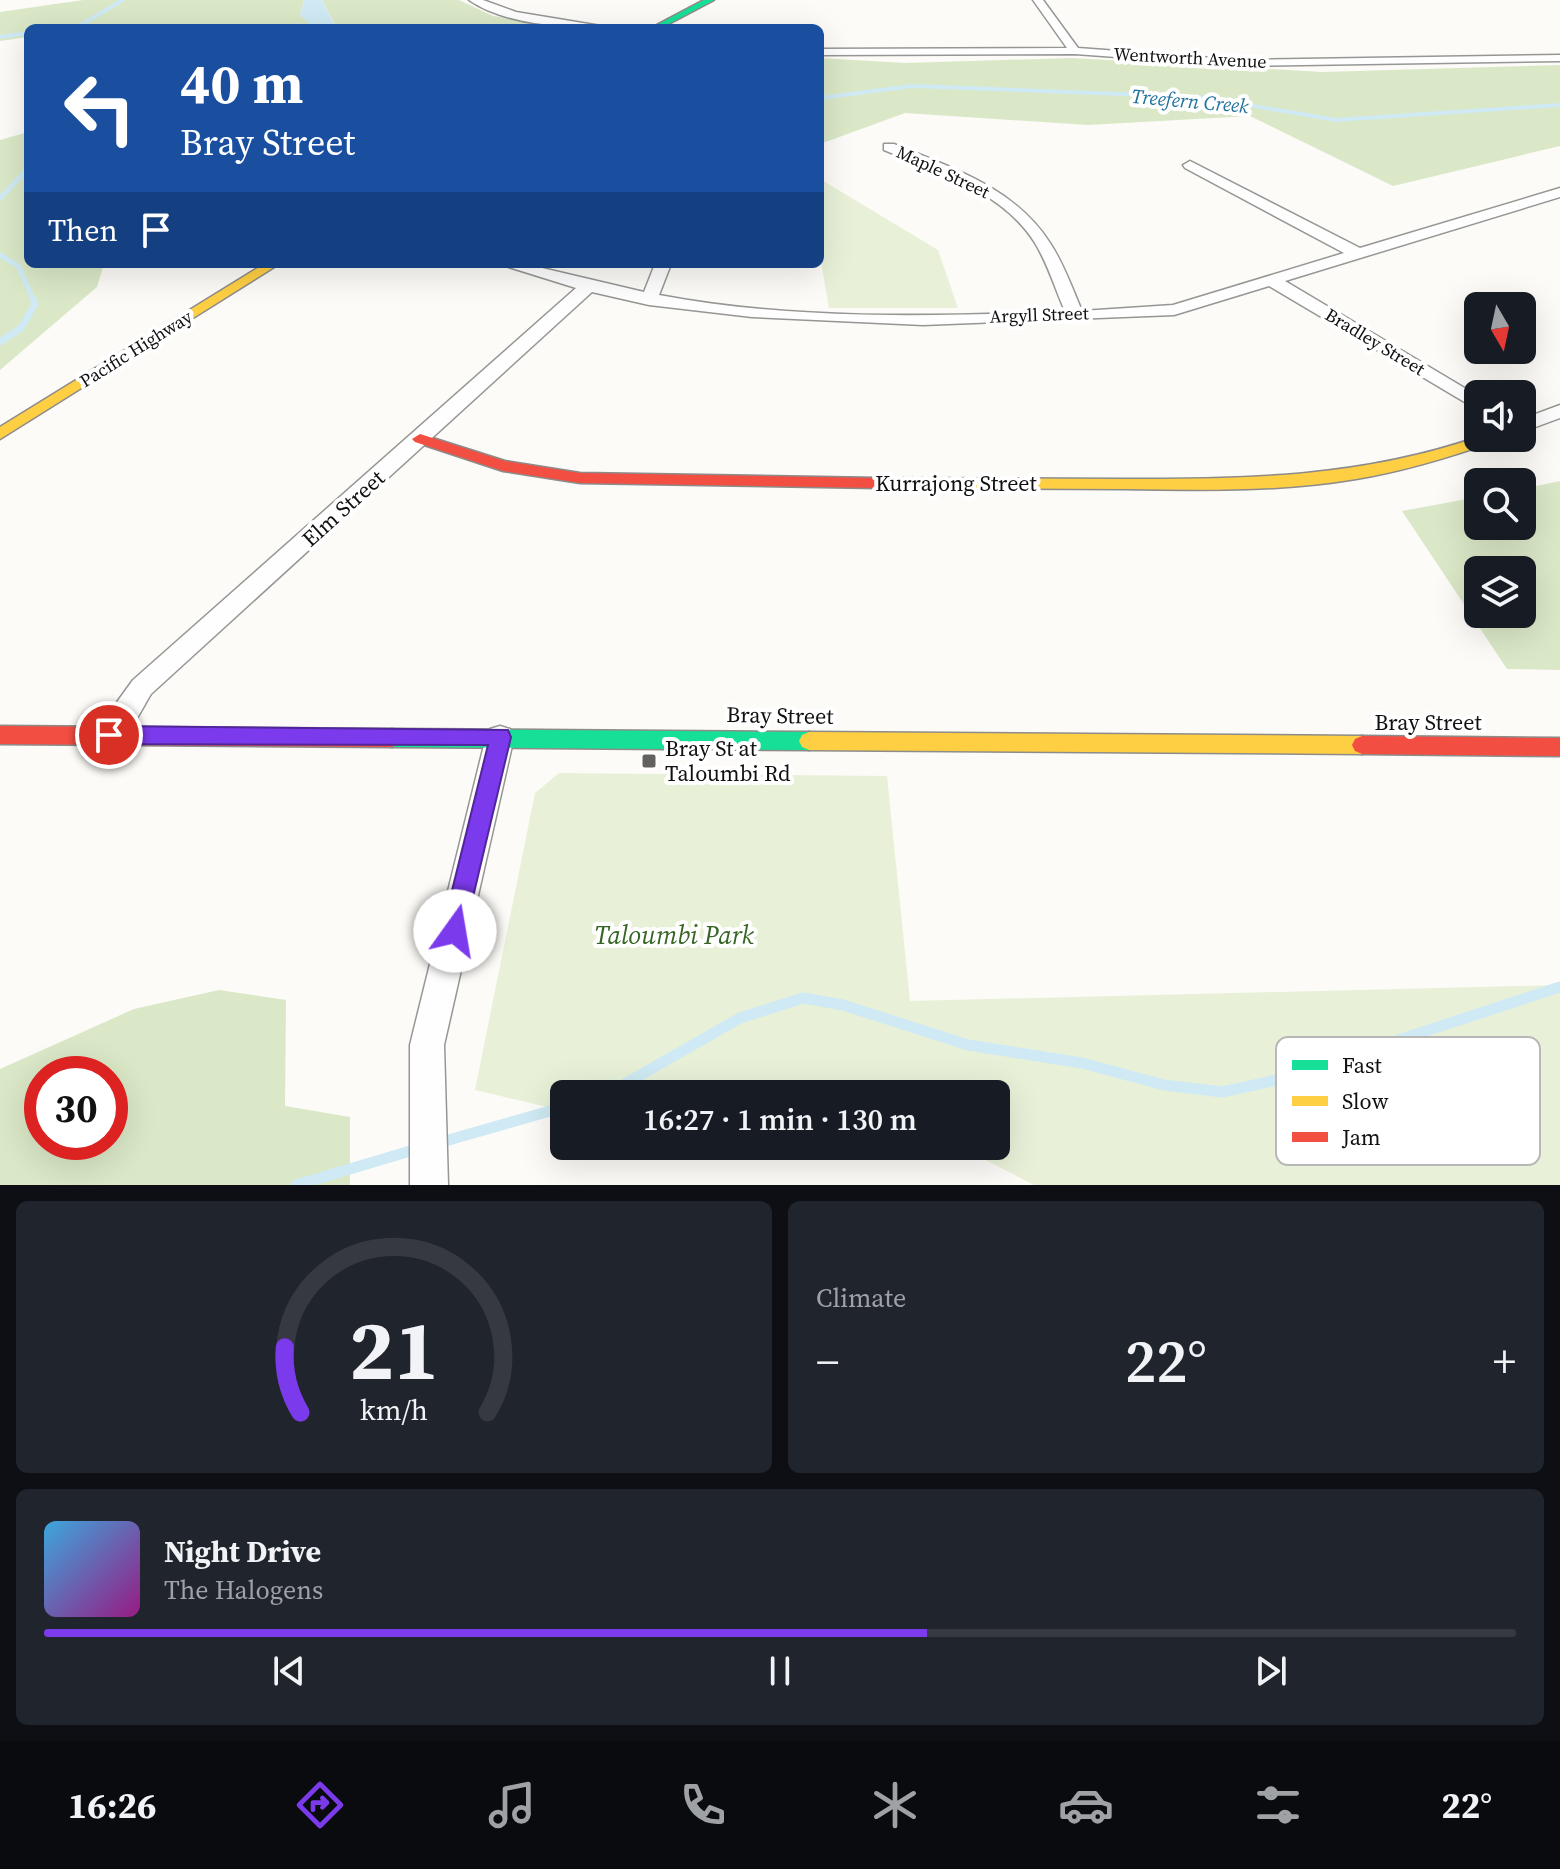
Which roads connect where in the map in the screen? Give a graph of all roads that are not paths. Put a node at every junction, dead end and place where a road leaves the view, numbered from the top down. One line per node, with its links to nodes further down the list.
1 (474, 0): 5 (street)
2 (710, 0): 6 (main road)
3 (731, 0): 7 (main road)
4 (1038, 0): 8 (street)
5 (579, 24)
6 (663, 24)
7 (686, 24)
8 (1075, 51): 9 (street, Wentworth Avenue); 10 (street, Wentworth Avenue)
9 (824, 52)
10 (1560, 58)
11 (889, 147): 25 (street, Maple Street)
12 (1190, 165): 14 (street)
13 (1560, 192): 14 (street, Argyll Street)
14 (1359, 254): 21 (street, Argyll Street)
15 (231, 268): 22 (main road, Pacific Highway)
16 (267, 268): 29 (main road, Pacific Highway)
17 (520, 268): 20 (street, Argyll Street)
18 (571, 268): 20 (street)
19 (661, 268): 24 (street)
20 (554, 279): 23 (street, Argyll Street)
21 (1272, 281): 25 (street, Argyll Street); 26 (street, Bradley Street)
22 (198, 288)
23 (587, 288): 24 (street, Argyll Street); 30 (street, Elm Street)
24 (649, 300): 25 (street, Argyll Street)
25 (1075, 314)
26 (1464, 396)
27 (1560, 411): 28 (street)
28 (1536, 420)
29 (0, 434)
30 (420, 439): 31 (main road, Kurrajong Street); 33 (street, Elm Street)
31 (1464, 448)
32 (0, 735): 33 (main road, Bray Street)
33 (109, 735): 34 (main road, Bray Street)
34 (500, 737): 35 (main road, Bray Street); 36 (street)
35 (1560, 747)
36 (429, 1185)

